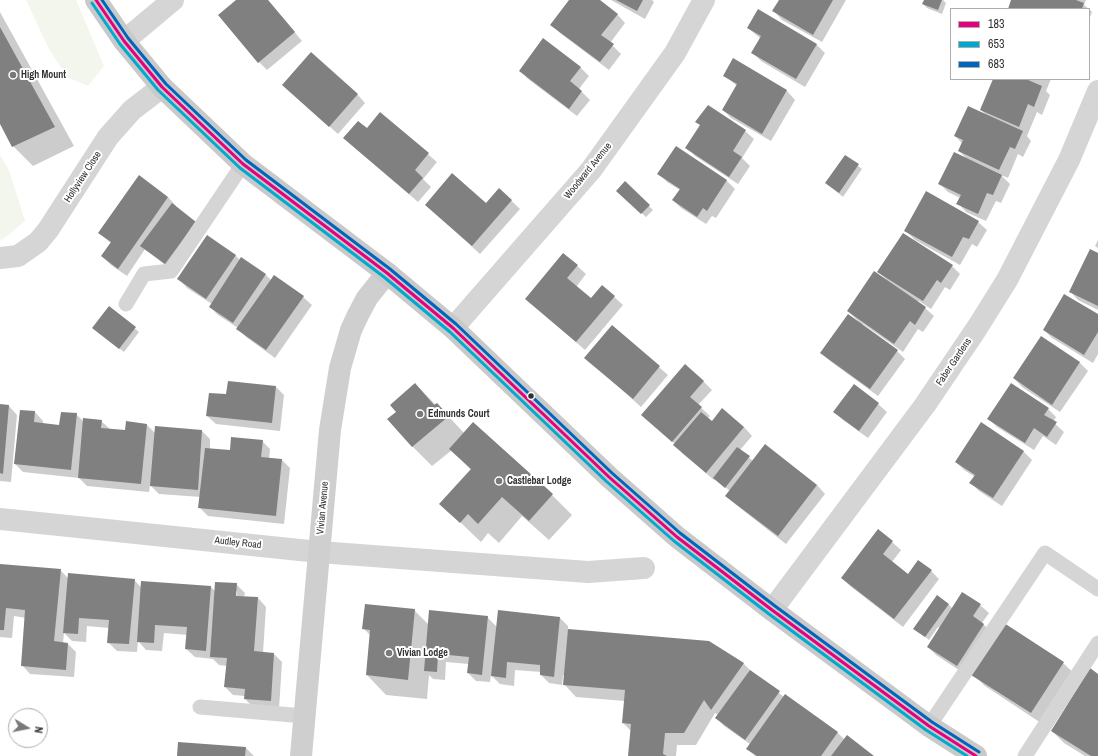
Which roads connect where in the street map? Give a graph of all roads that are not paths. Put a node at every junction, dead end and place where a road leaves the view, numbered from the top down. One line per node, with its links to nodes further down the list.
1 (96, 0): 4 (main road)
2 (173, 0): 4 (street)
3 (704, 0): 11 (street, Woodward Avenue)
4 (124, 41): 5 (main road)
5 (162, 87): 7 (main road); 8 (street, Hollyview Close)
6 (1098, 91): 16 (street, Faber Gardens)
7 (243, 164): 9 (main road); 10 (lane)
8 (0, 258)
9 (387, 273): 11 (main road); 13 (street, Vivian Avenue)
10 (126, 304)
11 (453, 328): 16 (main road)
12 (0, 519): 13 (street, Audley Road)
13 (319, 552): 14 (street, Audley Road); 19 (street, Vivian Avenue)
14 (644, 568)
15 (1098, 589): 20 (lane)
16 (772, 610): 20 (main road)
17 (1098, 643): 23 (lane)
18 (200, 707): 19 (lane)
19 (304, 716): 21 (street, Vivian Avenue)
20 (929, 726): 22 (main road)
21 (301, 756)
22 (976, 756)
23 (1025, 756)

